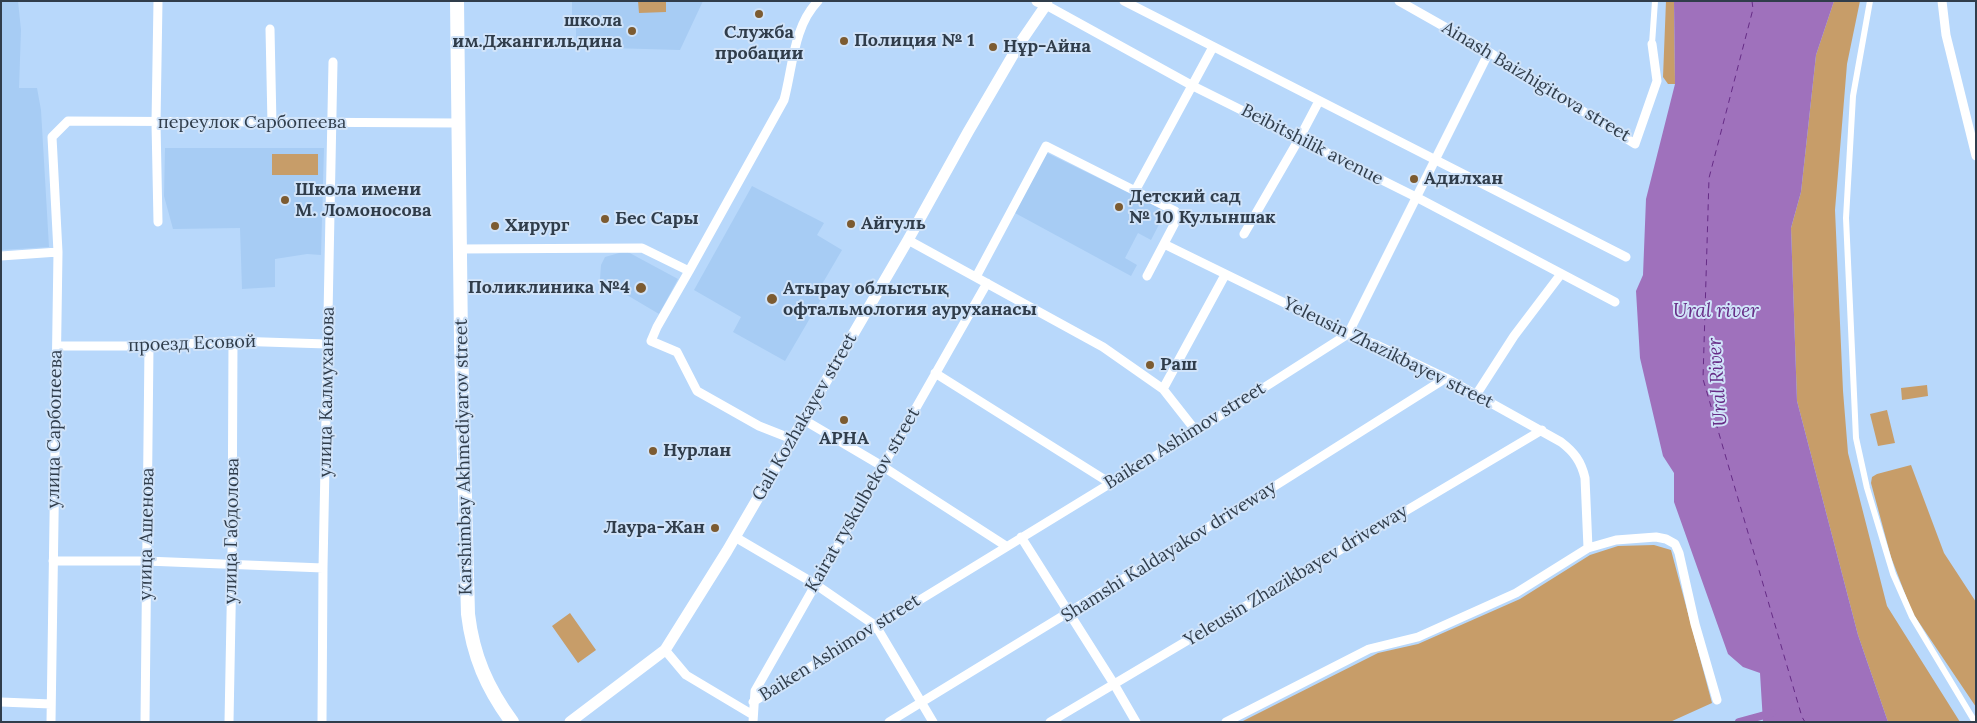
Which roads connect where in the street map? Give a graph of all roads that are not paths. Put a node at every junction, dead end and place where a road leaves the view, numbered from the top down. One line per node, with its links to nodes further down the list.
1 (158, 1): 17 (street)
2 (818, 1): 35 (street)
3 (1124, 1): 12 (street)
4 (1399, 1): 13 (street, Ainash Baizhigitova street)
5 (1654, 1): 11 (street)
6 (1870, 1): 87 (street)
7 (1942, 1): 23 (street)
8 (457, 2): 18 (main road, Karshimbay Akhmediyarov street)
9 (1044, 3): 15 (street, Beibitshilik avenue); 29 (street, Gali Kozhakayev street)
10 (270, 29): 19 (street)
11 (1652, 44): 13 (street, Ainash Baizhigitova street)
12 (1213, 47): 15 (street); 16 (street)
13 (1489, 52): 24 (street)
14 (333, 62): 20 (street, улица Калмуханова)
15 (1193, 86): 22 (street, Beibitshilik avenue); 25 (street)
16 (1319, 101): 22 (street); 24 (street)
17 (156, 123): 19 (street, переулок Сарбопеева); 21 (street, переулок Сарбопеева); 27 (street)
18 (458, 123): 20 (street, переулок Сарбопеева); 31 (main road, Karshimbay Akhmediyarov street)
19 (272, 124): 20 (street, переулок Сарбопеева)
20 (332, 124): 44 (street, улица Калмуханова)
21 (52, 137): 32 (street, улица Сарбопеева)
22 (1299, 139): 26 (street, Beibitshilik avenue); 28 (street)
23 (1976, 156)
24 (1435, 160): 26 (street); 34 (street)
25 (1135, 191): 30 (street); 39 (street)
26 (1418, 198): 36 (street, Beibitshilik avenue); 42 (street)
27 (158, 222)
28 (1244, 234)
29 (908, 240): 39 (street); 51 (street, Gali Kozhakayev street)
30 (1164, 244): 37 (street, Yeleusin Zhazikbayev street); 38 (street)
31 (460, 249): 35 (street); 80 (main road, Karshimbay Akhmediyarov street)
32 (58, 252): 33 (street); 45 (street, улица Сарбопеева)
33 (1, 256)
34 (1626, 257)
35 (689, 271): 54 (street)
36 (1561, 274): 41 (street, Beibitshilik avenue); 50 (street)
37 (1225, 275): 42 (street, Yeleusin Zhazikbayev street); 49 (street)
38 (1147, 276)
39 (976, 277): 40 (street)
40 (987, 283): 47 (street, Kairat ryskulbekov street); 49 (street)
41 (1615, 302)
42 (1348, 334): 48 (street, Yeleusin Zhazikbayev street); 53 (street, Baiken Ashimov street)
43 (233, 341): 44 (street, проезд Есовой); 46 (street, проезд Есовой); 63 (street, улица Габдолова)
44 (328, 344): 64 (street, улица Калмуханова)
45 (56, 346): 46 (street, проезд Есовой); 62 (street, улица Сарбопеева)
46 (149, 346): 61 (street, улица Ашенова)
47 (935, 373): 55 (street, Kairat ryskulbekov street); 56 (street)
48 (1446, 378): 50 (street, Yeleusin Zhazikbayev street); 66 (street, Shamshi Kaldayakov driveway)
49 (1163, 389): 53 (street)
50 (1476, 395): 52 (street, Yeleusin Zhazikbayev street)
51 (804, 420): 54 (street, Gali Kozhakayev street); 55 (street)
52 (1542, 430): 60 (street, Yeleusin Zhazikbayev street); 69 (street, Yeleusin Zhazikbayev driveway)
53 (1196, 431): 56 (street, Baiken Ashimov street)
54 (792, 439): 57 (street, Gali Kozhakayev street)
55 (882, 466): 59 (street); 65 (street, Kairat ryskulbekov street)
56 (1110, 483): 58 (street, Baiken Ashimov street)
57 (735, 536): 65 (street); 68 (street, Gali Kozhakayev street)
58 (1021, 537): 59 (street, Baiken Ashimov street); 66 (street)
59 (1006, 546): 67 (street, Baiken Ashimov street)
60 (1588, 548): 70 (street); 86 (street)
61 (146, 560): 62 (street); 63 (street); 77 (street, улица Ашенова)
62 (53, 561): 74 (street, улица Сарбопеева)
63 (232, 563): 64 (street); 78 (street, улица Габдолова)
64 (323, 568): 79 (street, улица Калмуханова)
65 (815, 584): 67 (street); 72 (street, Kairat ryskulbekov street)
66 (1069, 614): 69 (street); 73 (street, Shamshi Kaldayakov driveway)
67 (876, 626): 72 (street, Baiken Ashimov street); 73 (street)
68 (665, 650): 75 (street); 81 (street, Gali Kozhakayev street)
69 (1114, 684): 84 (street, Yeleusin Zhazikbayev driveway); 85 (street)
70 (1717, 700)
71 (1, 702): 74 (street)
72 (753, 702): 75 (street, Kairat ryskulbekov street)
73 (921, 702): 82 (street, Shamshi Kaldayakov driveway); 83 (street)
74 (51, 704): 76 (street, улица Сарбопеева)
75 (753, 718)
76 (51, 722)
77 (145, 722)
78 (228, 722)
79 (322, 722)
80 (512, 722)
81 (570, 722)
82 (889, 722)
83 (933, 722)
84 (1050, 722)
85 (1136, 722)
86 (1226, 722)
87 (1975, 722)

